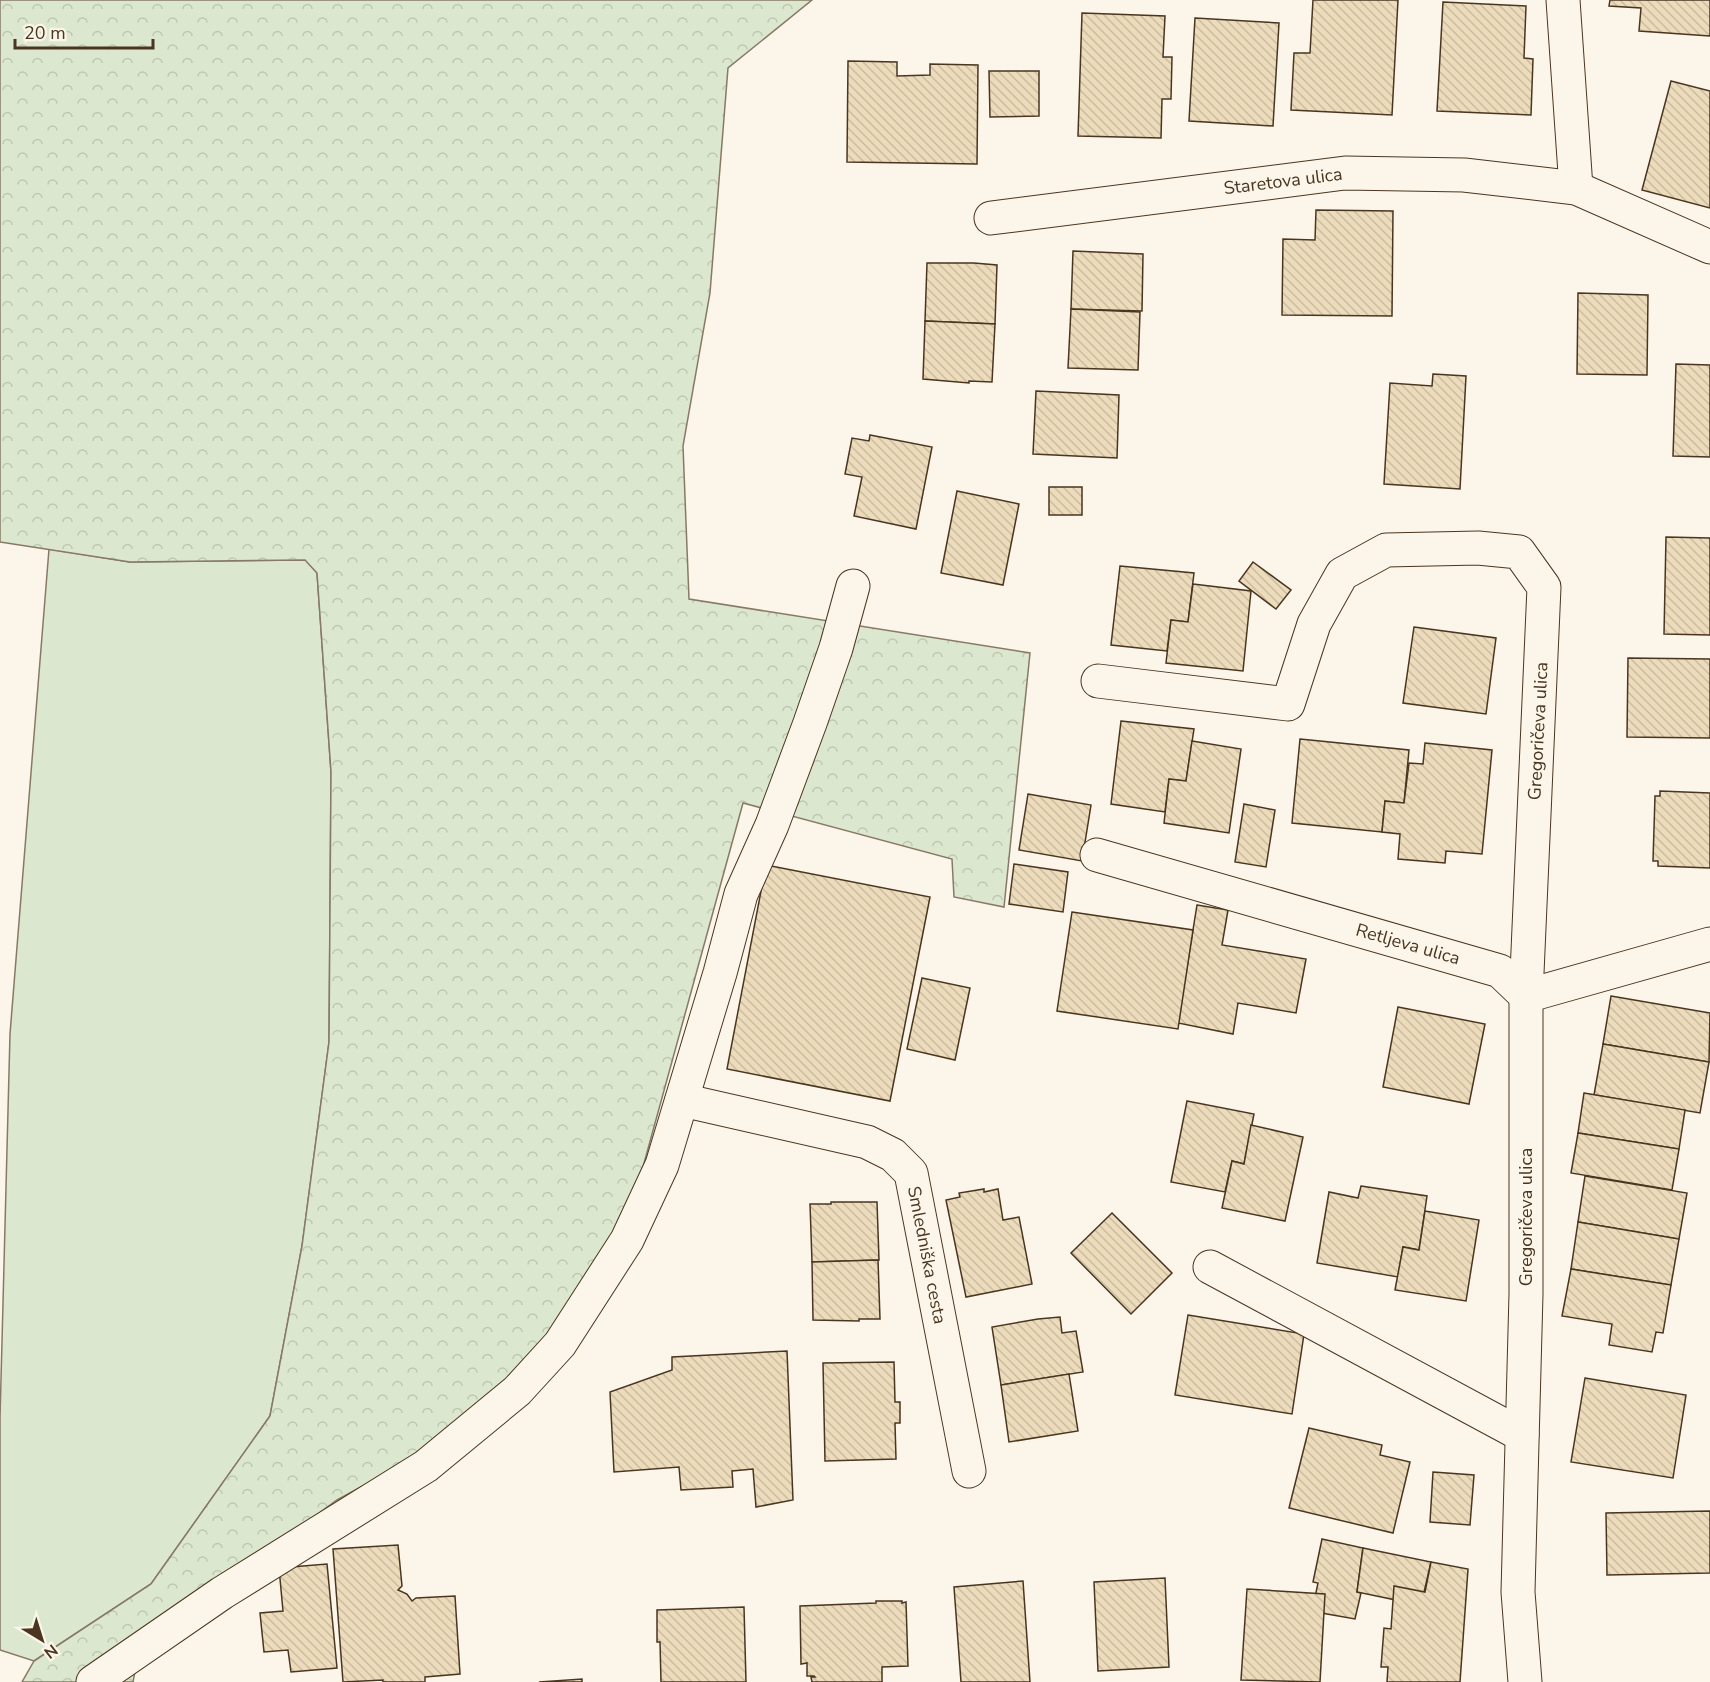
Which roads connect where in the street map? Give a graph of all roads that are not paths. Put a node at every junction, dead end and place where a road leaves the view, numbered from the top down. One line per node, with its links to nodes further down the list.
1 (1563, 0): 2 (street)
2 (1576, 188): 3 (street, Staretova ulica); 4 (street, Staretova ulica)
3 (991, 218)
4 (1710, 247)
5 (853, 586): 10 (street)
6 (1098, 681): 9 (street, Gregoričeva ulica)
7 (1096, 855): 9 (street, Retljeva ulica)
8 (1710, 944): 9 (street)
9 (1526, 996): 12 (street, Gregoričeva ulica)
10 (682, 1100): 13 (street, Smledniška cesta); 14 (street)
11 (1210, 1267): 12 (street)
12 (1522, 1435): 16 (street, Gregoričeva ulica)
13 (969, 1471)
14 (134, 1669): 15 (street)
15 (93, 1682)
16 (1525, 1682)

